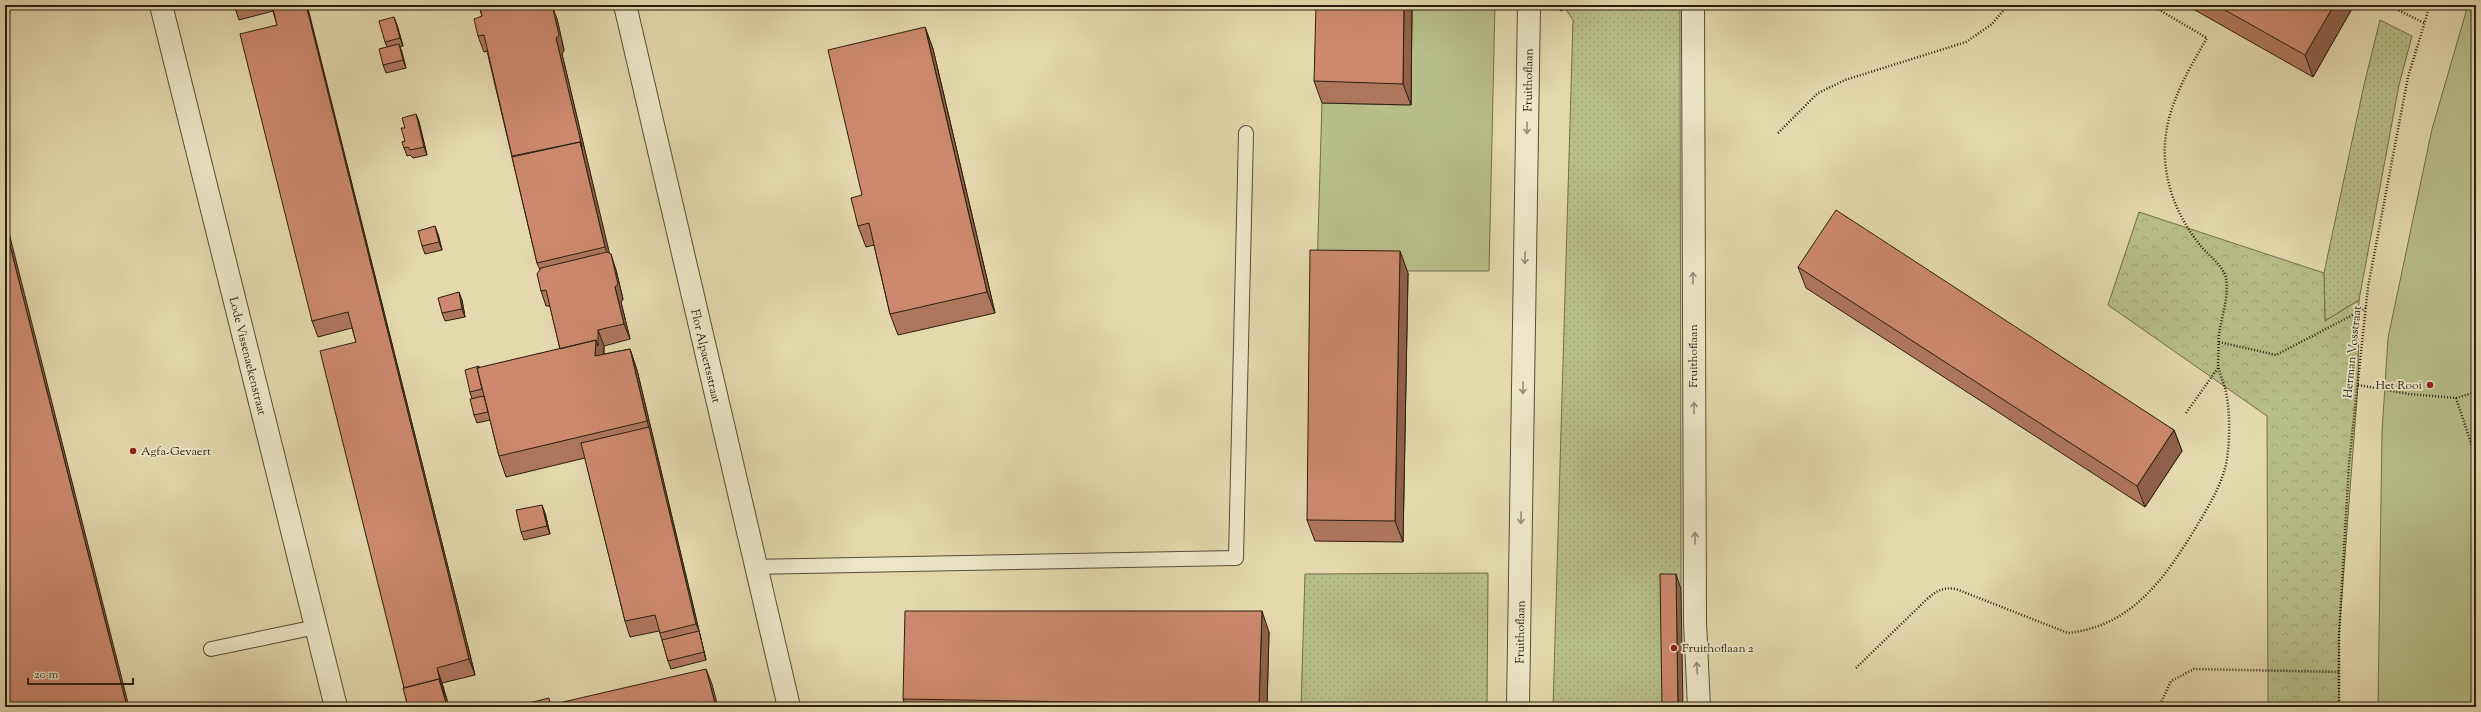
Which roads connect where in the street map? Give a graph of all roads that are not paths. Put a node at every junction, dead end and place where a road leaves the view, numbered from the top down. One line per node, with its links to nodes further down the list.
1 (161, 5): 7 (street, Lode Vissenaekenstraat)
2 (625, 5): 6 (street, Flor Alpaertsstraat)
3 (1529, 5): 11 (street, Fruithoflaan, one-way to 11)
4 (1693, 5): 12 (street, Fruithoflaan, one-way to 4)
5 (1246, 133): 6 (lane)
6 (755, 567): 10 (street, Flor Alpaertsstraat)
7 (316, 627): 8 (lane); 9 (street, Lode Vissenaekenstraat)
8 (211, 649)
9 (336, 707)
10 (789, 707)
11 (1518, 707)
12 (1699, 707)

